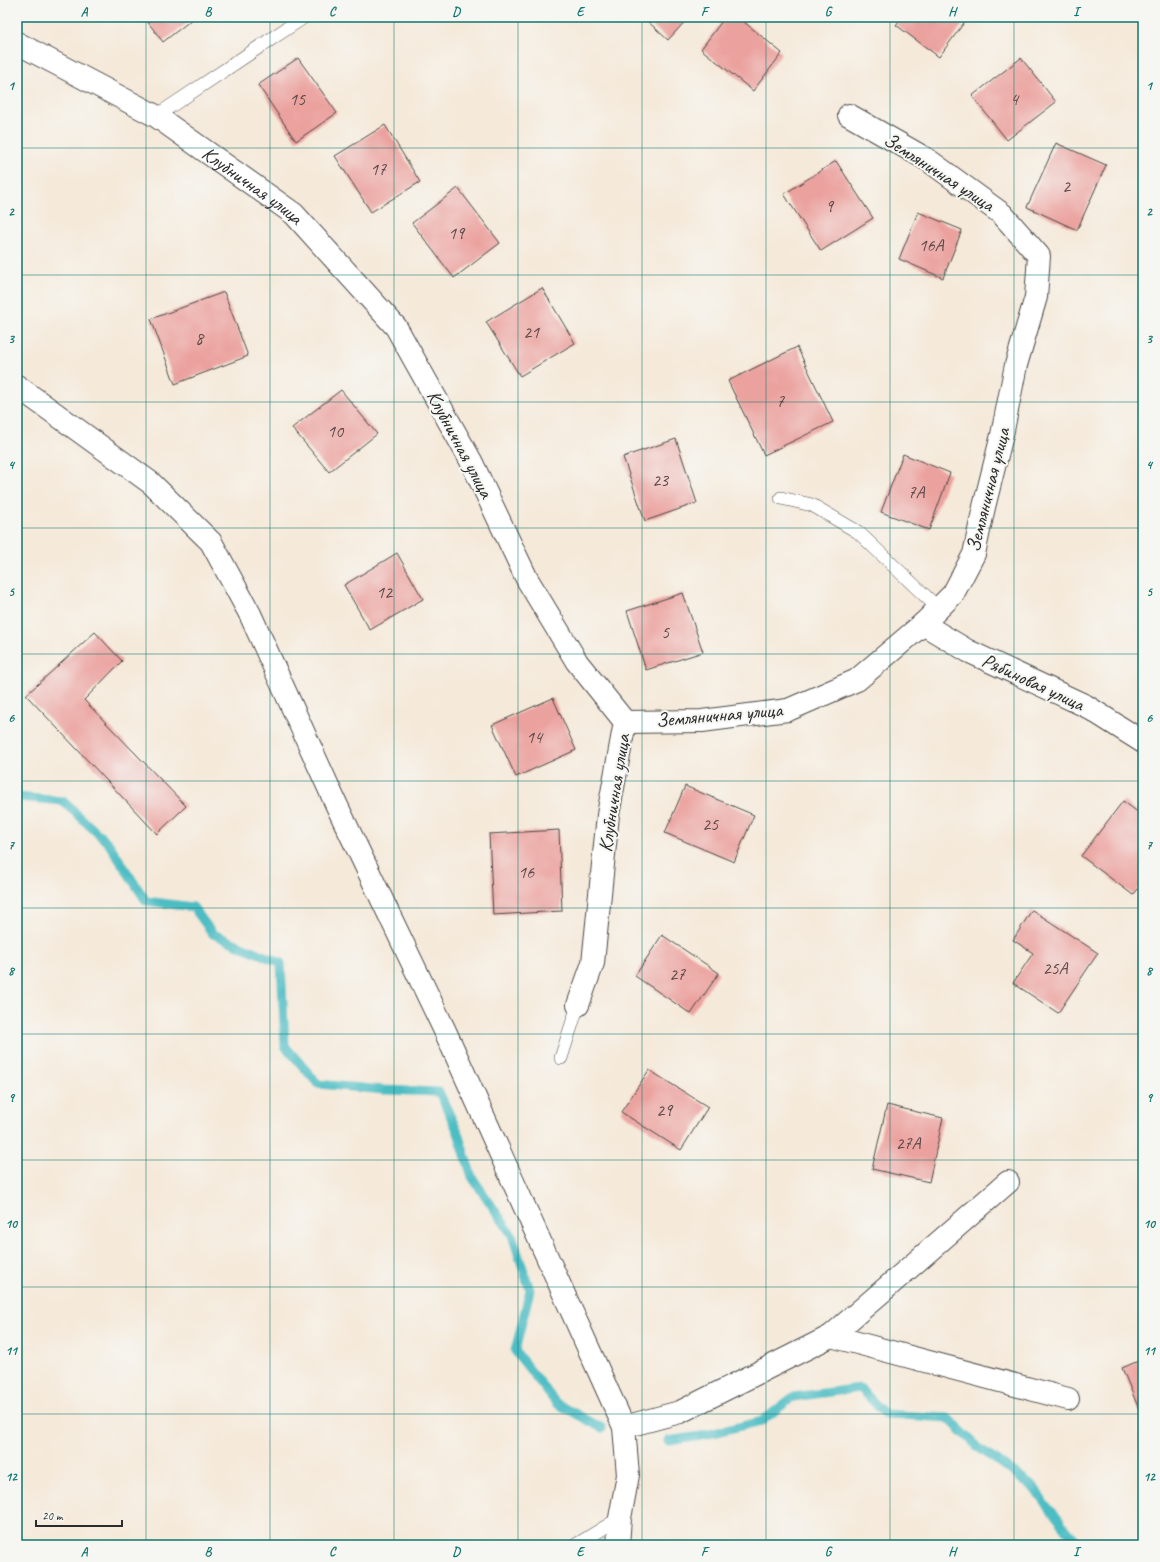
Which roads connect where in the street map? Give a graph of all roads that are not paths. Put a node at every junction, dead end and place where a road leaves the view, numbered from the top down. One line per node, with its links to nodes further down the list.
1 (304, 17): 4 (lane)
2 (17, 43): 4 (street, Клубничная улица)
3 (849, 115): 7 (street, Земляничная улица)
4 (156, 116): 9 (street, Клубничная улица)
5 (17, 386): 16 (street)
6 (781, 498): 7 (lane)
7 (938, 608): 8 (street, Земляничная улица)
8 (923, 624): 9 (street, Земляничная улица); 10 (street, Рябиновая улица)
9 (625, 722): 11 (street, Клубничная улица)
10 (1143, 742)
11 (578, 1005): 12 (lane)
12 (561, 1058)
13 (1008, 1182): 14 (street)
14 (831, 1336): 15 (street); 16 (street)
15 (1068, 1399)
16 (624, 1427): 17 (street)
17 (620, 1518): 18 (lane); 19 (street)
18 (576, 1545)
19 (618, 1545)

